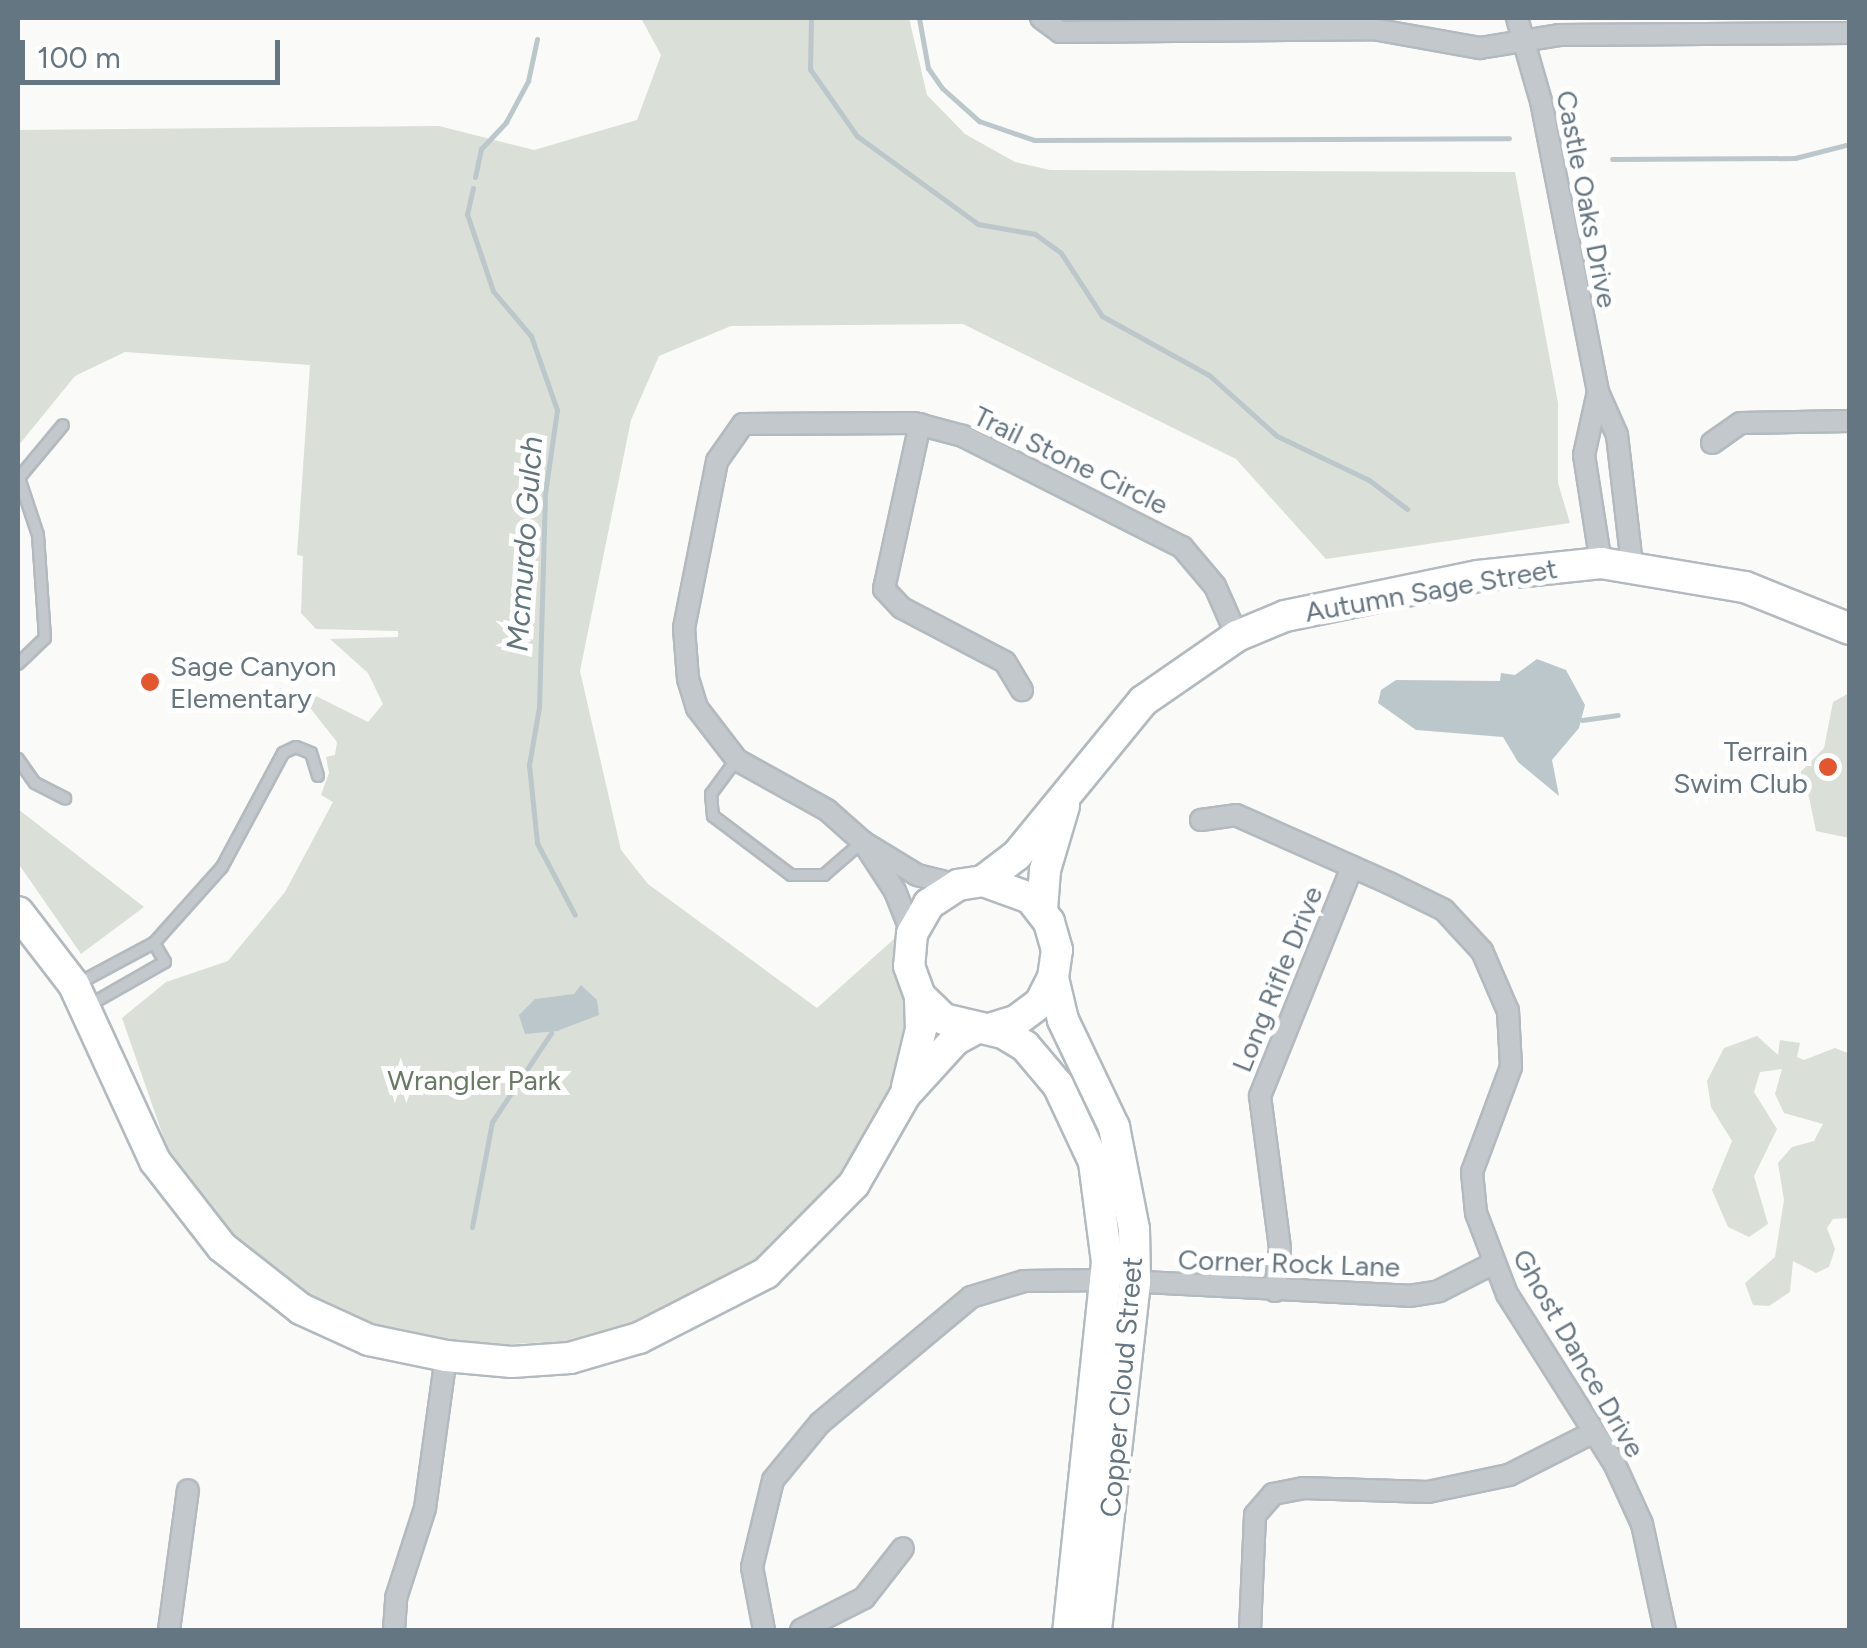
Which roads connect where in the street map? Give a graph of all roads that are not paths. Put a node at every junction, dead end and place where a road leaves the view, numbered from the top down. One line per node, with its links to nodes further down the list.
1 (1041, 18): 3 (street)
2 (1517, 18): 5 (street, Castle Oaks Drive)
3 (1278, 24): 5 (street)
4 (1850, 32): 5 (street)
5 (1526, 42): 6 (street, Castle Oaks Drive)
6 (1598, 392): 12 (street, Castle Oaks Drive); 13 (street, Castle Oaks Drive)
7 (1850, 421): 10 (street)
8 (920, 424): 15 (street, Trail Stone Circle); 17 (street); 19 (street, Trail Stone Circle)
9 (63, 425): 11 (lane)
10 (1712, 444)
11 (18, 478): 16 (lane)
12 (1601, 562): 13 (street, Autumn Sage Street); 15 (street, Autumn Sage Street)
13 (1632, 565): 14 (street, Autumn Sage Street)
14 (1850, 629)
15 (1237, 636): 21 (street, Autumn Sage Street)
16 (18, 664)
17 (1022, 690)
18 (18, 760): 22 (lane)
19 (737, 760): 24 (street, Trail Stone Circle); 24 (lane)
20 (318, 776): 30 (lane)
21 (1069, 790): 26 (street, Autumn Sage Street); 27 (street, Autumn Sage Street)
22 (65, 798)
23 (1201, 820): 25 (street, Ghost Dance Drive)
24 (863, 842): 26 (street, Trail Stone Circle); 29 (street, Trail Stone Circle)
25 (1352, 867): 36 (street, Ghost Dance Drive); 38 (street, Long Rifle Drive)
26 (971, 883): 27 (street); 29 (street)
27 (1042, 910): 31 (street)
28 (18, 912): 32 (street)
29 (912, 934): 33 (street)
30 (154, 943): 32 (lane); 32 (lane)
31 (1053, 978): 34 (street); 37 (street, Copper Cloud Street)
32 (80, 996): 39 (street)
33 (920, 996): 34 (street); 35 (street)
34 (982, 1029): 35 (street); 37 (street, Copper Cloud Street)
35 (905, 1095): 39 (street)
36 (1494, 1263): 38 (street, Corner Rock Lane); 40 (street, Ghost Dance Drive)
37 (1120, 1281): 38 (street, Corner Rock Lane); 45 (street, Corner Rock Lane); 47 (street, Copper Cloud Street); 48 (street, Copper Cloud Street)
38 (1275, 1291)
39 (446, 1356): 44 (street)
40 (1594, 1432): 49 (street); 50 (street, Ghost Dance Drive)
41 (188, 1490): 43 (street)
42 (904, 1548): 46 (street)
43 (168, 1630)
44 (394, 1630)
45 (764, 1630)
46 (801, 1630)
47 (1068, 1630)
48 (1096, 1630)
49 (1250, 1630)
50 (1665, 1630)

